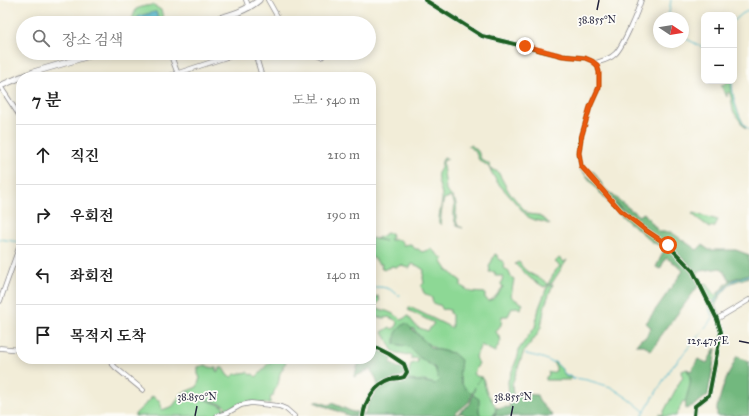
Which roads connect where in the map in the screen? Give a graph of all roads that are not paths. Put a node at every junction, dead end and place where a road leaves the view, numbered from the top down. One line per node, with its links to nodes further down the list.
1 (246, 0): 6 (street)
2 (259, 0): 6 (main road)
3 (268, 0): 9 (street)
4 (425, 0): 14 (street)
5 (641, 0): 14 (street)
6 (249, 8): 7 (main road)
7 (232, 14): 8 (main road)
8 (225, 16)
9 (277, 16)
10 (75, 60): 15 (main road)
11 (173, 60): 16 (street)
12 (220, 60): 17 (street)
13 (257, 60): 18 (street)
14 (595, 62): 25 (street)
15 (34, 72)
16 (177, 72)
17 (186, 72)
18 (261, 72)
19 (16, 79): 20 (main road)
20 (0, 86): 21 (street)
21 (16, 110)
22 (16, 256): 23 (street)
23 (0, 300)
24 (749, 300): 25 (street)
25 (717, 319): 34 (street)
26 (0, 348): 28 (street)
27 (376, 348): 33 (street)
28 (16, 350)
29 (112, 364): 30 (street)
30 (143, 390)
31 (217, 416): 32 (street)
32 (294, 416)
33 (363, 416)
34 (694, 416)

